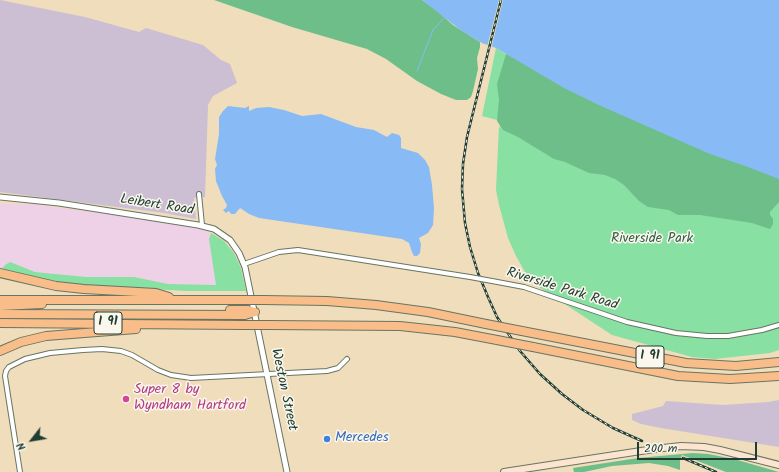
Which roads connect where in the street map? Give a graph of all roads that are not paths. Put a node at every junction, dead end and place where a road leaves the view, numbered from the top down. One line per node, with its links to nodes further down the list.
1 (199, 194): 3 (street)
2 (0, 197): 3 (street, Leibert Road)
3 (202, 225): 4 (street, Leibert Road)
4 (244, 264): 11 (street, Leibert Road); 15 (street, Riverside Park Road, bridge)
5 (0, 273): 8 (highway)
6 (62, 299): 7 (highway, I 91); 8 (highway, I 91); 9 (highway)
7 (0, 300)
8 (176, 300): 18 (highway, I 91, bridge)
9 (0, 306)
10 (0, 310): 11 (highway)
11 (255, 312): 12 (highway); 19 (street, Weston Street)
12 (0, 314)
13 (0, 323): 14 (highway, I 91)
14 (174, 324): 16 (highway); 20 (highway, I 91, bridge)
15 (779, 325)
16 (0, 351)
17 (347, 359): 19 (street)
18 (779, 362)
19 (267, 375): 22 (street); 23 (street, Weston Street)
20 (779, 376)
21 (779, 465): 24 (main road)
22 (20, 472)
23 (287, 472)
24 (504, 472)

